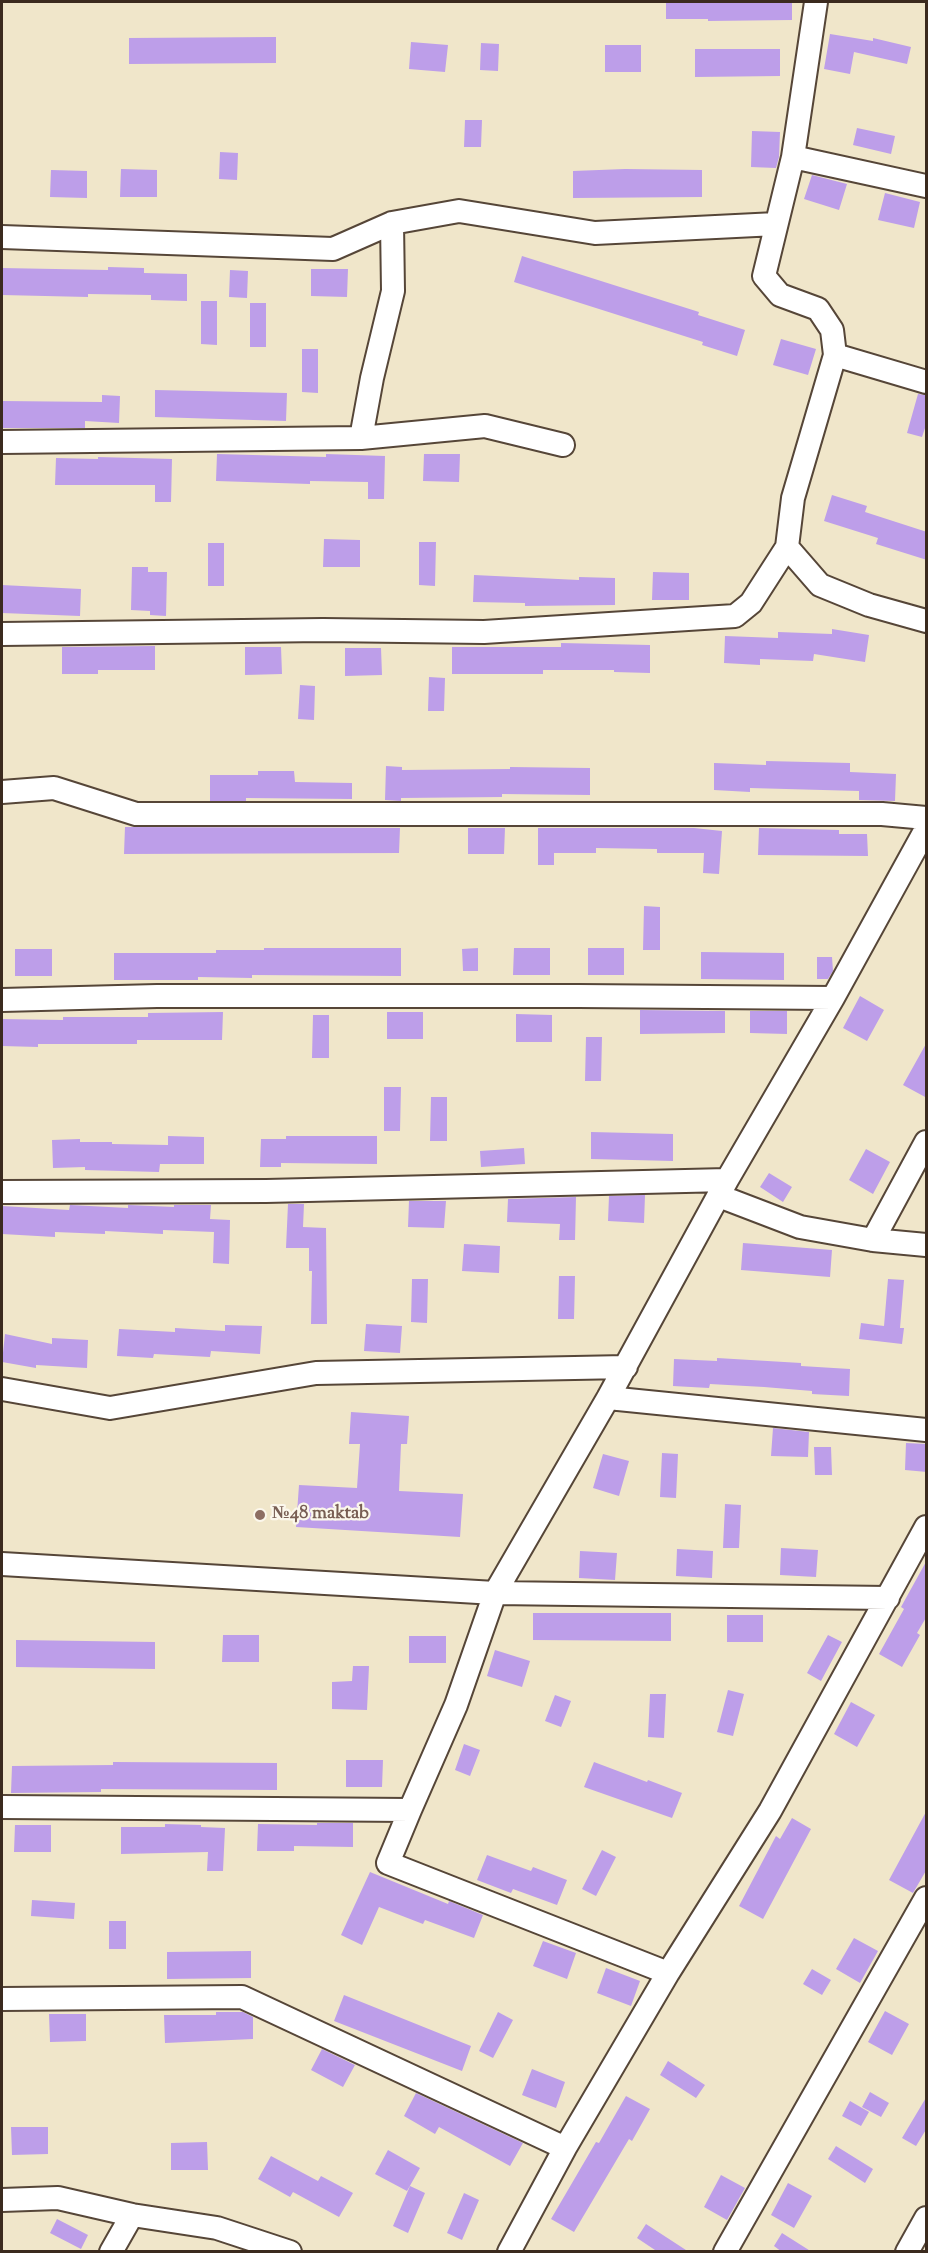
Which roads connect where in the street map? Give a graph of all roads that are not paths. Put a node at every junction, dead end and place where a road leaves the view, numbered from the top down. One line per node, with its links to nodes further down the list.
1 (816, 2): 2 (street)
2 (793, 157): 3 (street); 5 (street)
3 (927, 186)
4 (392, 223): 5 (street); 6 (street); 9 (street)
5 (776, 224): 7 (street)
6 (2, 237)
7 (835, 355): 8 (street); 12 (street)
8 (927, 382)
9 (361, 438): 10 (street); 11 (street)
10 (2, 442)
11 (563, 445)
12 (787, 547): 13 (street); 14 (street)
13 (927, 621)
14 (2, 634)
15 (2, 792): 16 (street)
16 (927, 818)
17 (927, 829): 18 (street)
18 (833, 998): 19 (street); 21 (street)
19 (2, 1000)
20 (927, 1142): 23 (street)
21 (723, 1188): 22 (street); 23 (street); 25 (street)
22 (2, 1192)
23 (873, 1240): 24 (street)
24 (927, 1245)
25 (626, 1367): 26 (street); 27 (street)
26 (2, 1389)
27 (608, 1398): 28 (street); 31 (street)
28 (927, 1430)
29 (927, 1527): 32 (street)
30 (2, 1564): 31 (street)
31 (495, 1593): 32 (street); 34 (street)
32 (888, 1598): 36 (street)
33 (2, 1808): 34 (street)
34 (410, 1810): 36 (street)
35 (927, 1898): 45 (street)
36 (668, 1973): 38 (street)
37 (2, 1999): 38 (street)
38 (565, 2148): 44 (street)
39 (2, 2200): 40 (street)
40 (132, 2215): 42 (street); 43 (street)
41 (927, 2218): 46 (street)
42 (111, 2252)
43 (290, 2252)
44 (509, 2252)
45 (725, 2252)
46 (907, 2252)

